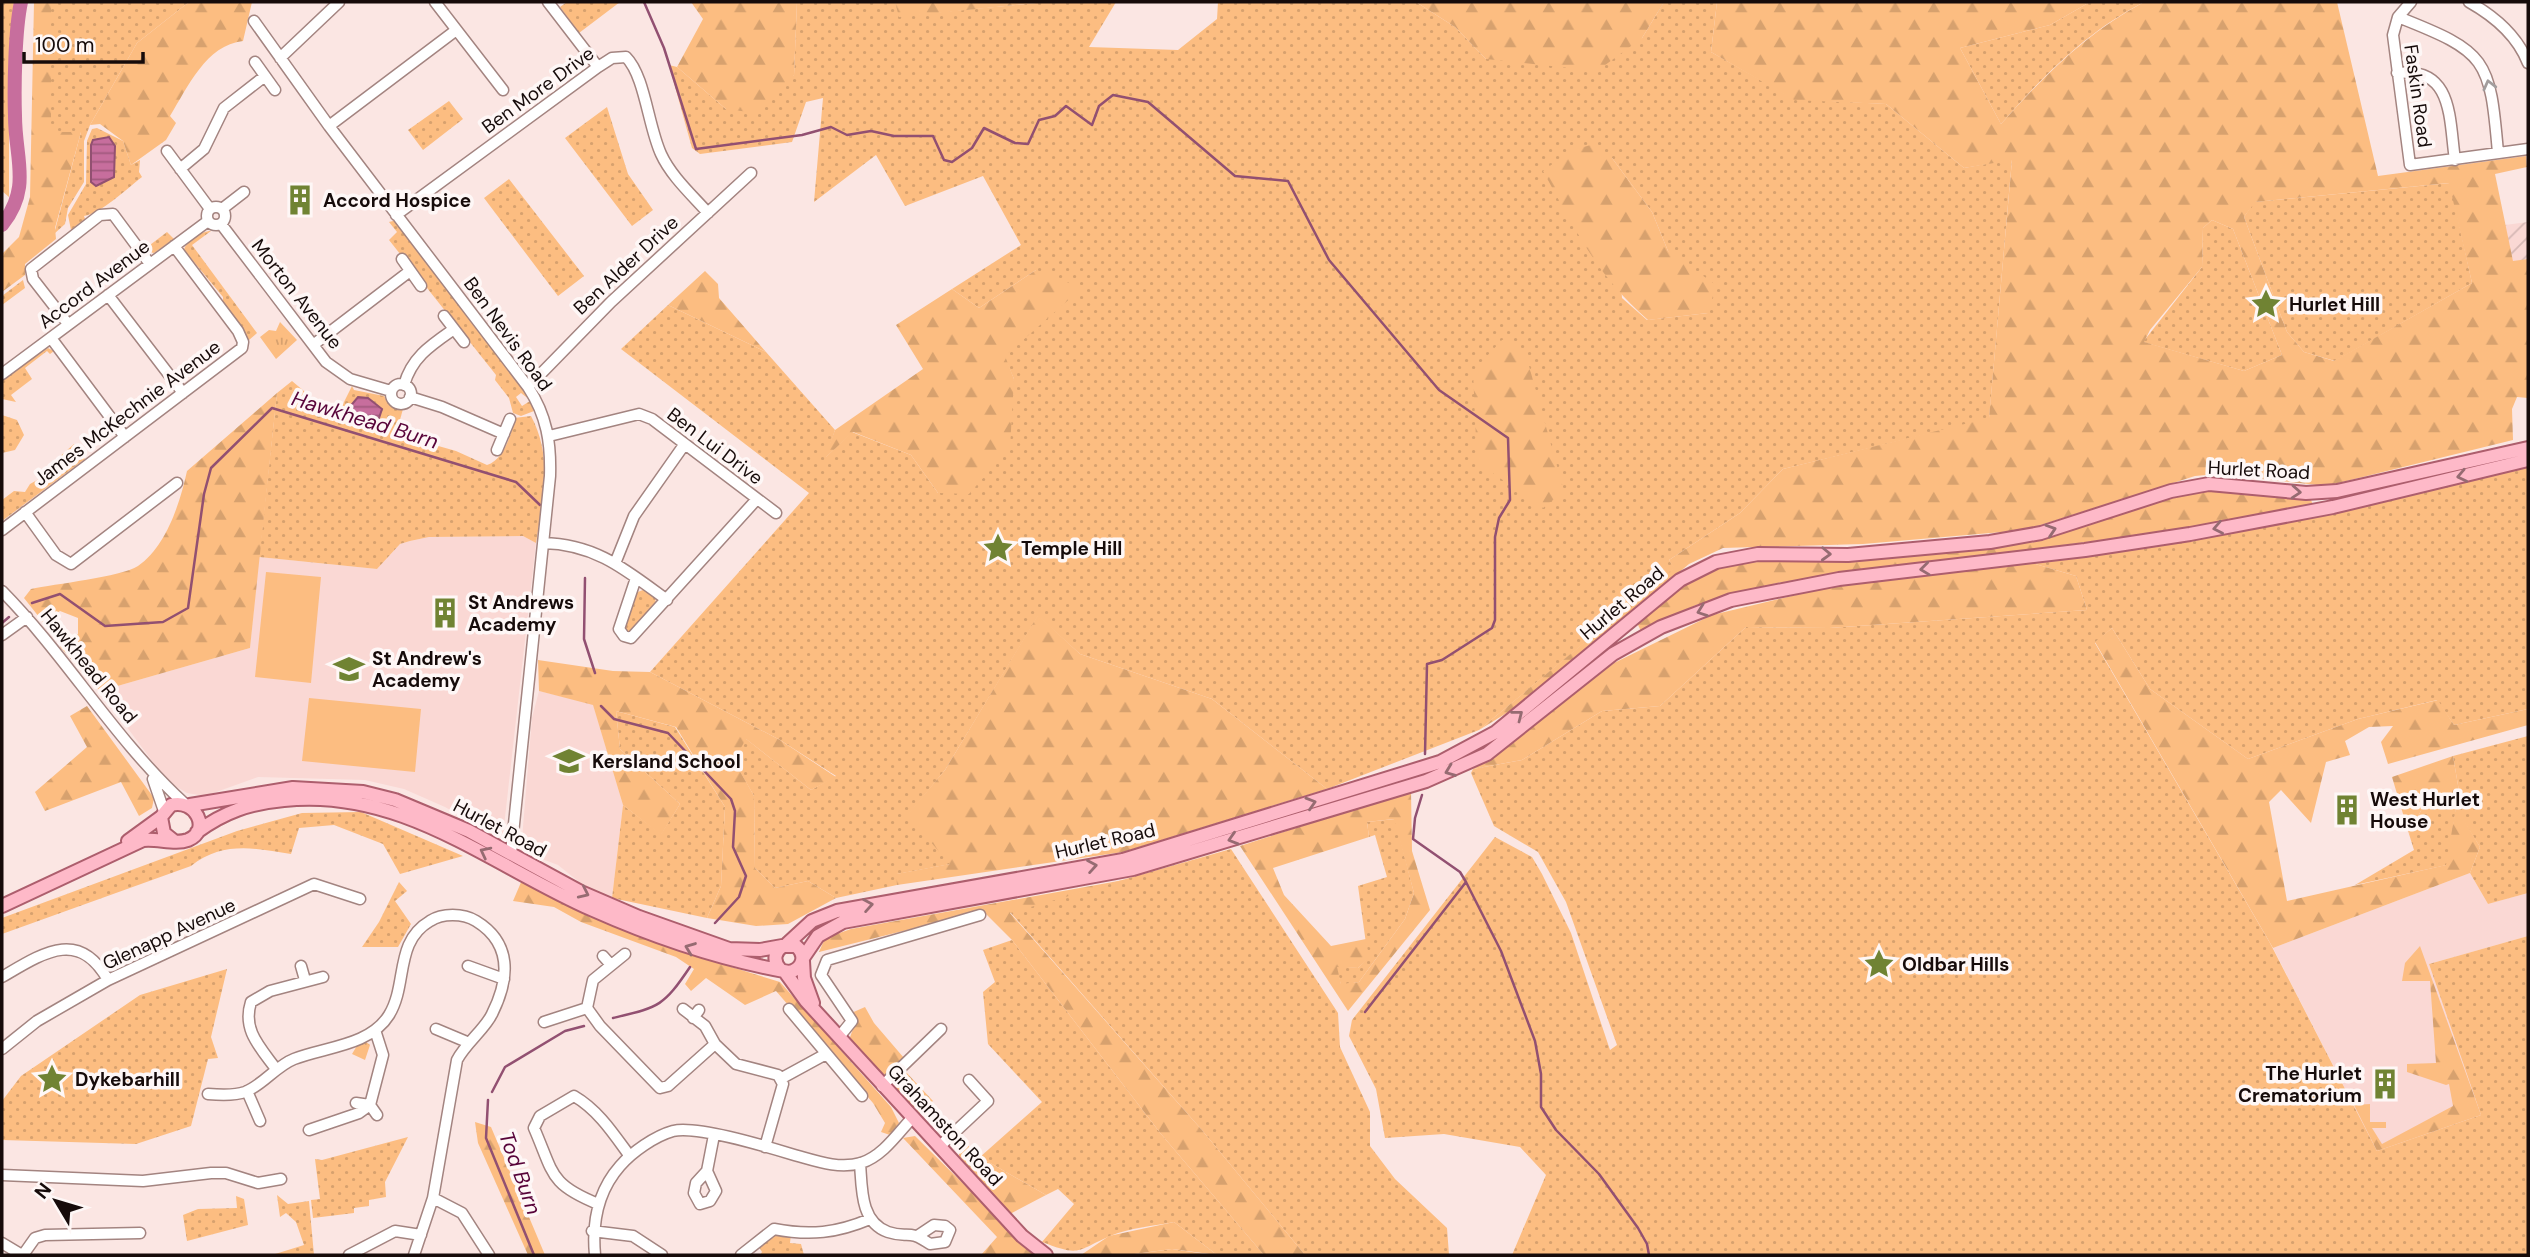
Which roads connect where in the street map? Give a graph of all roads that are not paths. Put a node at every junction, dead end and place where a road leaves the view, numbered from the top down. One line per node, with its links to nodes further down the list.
1 (339, 2): 9 (street)
2 (435, 2): 8 (street)
3 (548, 2): 12 (street)
4 (2411, 2): 6 (street)
5 (2469, 2): 11 (street)
6 (2398, 17): 13 (street, Faskin Road); 20 (street, one-way to 6)
7 (254, 22): 9 (street, Ben Nevis Road)
8 (455, 31): 16 (street); 17 (street)
9 (280, 58): 17 (street, Ben Nevis Road)
10 (255, 62): 14 (street)
11 (2528, 63)
12 (598, 67): 27 (street, Ben More Drive); 28 (street, Ben More Drive)
13 (2397, 73): 21 (street); 21 (street, Faskin Road)
14 (265, 76): 15 (street); 22 (street)
15 (275, 90)
16 (503, 90)
17 (329, 126): 28 (street, Ben Nevis Road)
18 (2528, 149): 20 (street, Faskin Road)
19 (167, 150): 22 (street)
20 (2498, 153): 21 (street, Faskin Road)
21 (2455, 160)
22 (180, 169): 25 (street)
23 (751, 173): 27 (street, Ben Alder Drive)
24 (244, 192): 26 (street)
25 (210, 209): 26 (street); 29 (street)
26 (222, 209): 30 (street)
27 (708, 213): 45 (street, Ben Alder Drive)
28 (396, 215): 45 (street, Ben Nevis Road)
29 (208, 221): 30 (street); 31 (street, Accord Avenue)
30 (221, 224): 42 (street, Morton Avenue)
31 (174, 246): 33 (street, Accord Avenue); 47 (street, James McKechnie Avenue)
32 (402, 259): 34 (street)
33 (150, 264): 36 (street, Accord Avenue); 38 (street)
34 (410, 271): 35 (street); 42 (street)
35 (421, 286)
36 (108, 295): 38 (street, Accord Avenue); 47 (street)
37 (444, 316): 39 (street)
38 (68, 324): 40 (street, Accord Avenue)
39 (454, 329): 41 (street); 44 (street)
40 (51, 338): 43 (street, Accord Avenue); 52 (street)
41 (464, 342)
42 (313, 345): 46 (street, Morton Avenue)
43 (2, 374)
44 (404, 385): 46 (street); 48 (street)
45 (528, 387): 51 (street, Ben Nevis Road)
46 (391, 391): 48 (street)
47 (183, 393): 52 (street, James McKechnie Avenue)
48 (410, 397): 50 (street)
49 (510, 419): 50 (street)
50 (503, 434): 55 (street)
51 (550, 436): 53 (street, Ben Lui Drive); 62 (street, Ben Nevis Road)
52 (125, 437): 59 (street, James McKechnie Avenue)
53 (684, 444): 58 (street, Ben Lui Drive); 63 (street)
54 (2528, 448): 79 (main road, Hurlet Road, one-way to 54)
55 (497, 450)
56 (2528, 460): 82 (main road, Hurlet Road, one-way to 82)
57 (177, 483): 59 (street)
58 (757, 499): 60 (street, Ben Lui Drive); 66 (street)
59 (24, 512): 61 (street, James McKechnie Avenue)
60 (776, 513)
61 (2, 530)
62 (543, 543): 63 (street); 74 (street, Ben Nevis Road)
63 (616, 561): 64 (street)
64 (636, 578): 66 (street); 66 (street)
65 (2, 591): 67 (street, Hawkhead Road)
66 (667, 600)
67 (27, 617): 68 (street); 69 (street, Hawkhead Road)
68 (2, 635)
69 (147, 767): 70 (street, Hawkhead Road); 71 (street, Hawkhead Road)
70 (187, 804): 71 (main road); 72 (main road); 74 (main road, Hurlet Road)
71 (162, 814): 73 (main road); 75 (main road)
72 (197, 832): 73 (main road); 86 (main road, Hurlet Road, one-way to 72)
73 (174, 841): 75 (main road)
74 (511, 853): 79 (main road, Hurlet Road, one-way to 79)
75 (110, 854): 77 (main road)
76 (360, 899): 90 (street, Glenapp Avenue)
77 (2, 906)
78 (980, 915): 100 (street)
79 (785, 945): 82 (main road); 86 (main road)
80 (625, 954): 83 (street)
81 (603, 956): 83 (street)
82 (803, 960): 86 (main road); 95 (main road, Grahamston Road)
83 (611, 965): 92 (street)
84 (301, 966): 91 (street)
85 (468, 966): 89 (street)
86 (782, 970): 95 (main road, Grahamston Road)
87 (2, 977): 90 (street)
88 (323, 977): 91 (street)
89 (504, 979): 99 (street); 101 (street)
90 (108, 980): 103 (street, Glenapp Avenue)
91 (305, 980): 105 (street)
92 (587, 1007): 96 (street); 102 (street)
93 (683, 1009): 102 (street)
94 (789, 1009): 104 (street)
95 (820, 1015): 100 (main road, Grahamston Road)
96 (544, 1022)
97 (436, 1029): 101 (street)
98 (942, 1029): 109 (street)
99 (375, 1030): 105 (street); 115 (street)
100 (839, 1037): 109 (main road, Grahamston Road)
101 (467, 1042): 128 (street)
102 (715, 1044): 106 (street)
103 (2, 1049)
104 (826, 1054): 106 (street); 108 (street)
105 (276, 1069): 110 (street)
106 (782, 1078): 122 (street)
107 (968, 1080): 121 (street)
108 (851, 1083): 111 (street); 113 (street)
109 (882, 1086): 117 (main road, Grahamston Road)
110 (247, 1091): 112 (street); 118 (street)
111 (840, 1091)
112 (208, 1094)
113 (863, 1097)
114 (356, 1103): 115 (street)
115 (370, 1105): 116 (street); 119 (street)
116 (377, 1115)
117 (913, 1117): 121 (main road, Grahamston Road); 124 (street)
118 (260, 1121)
119 (309, 1130)
120 (715, 1135): 122 (street); 123 (street); 125 (street)
121 (940, 1146): 144 (main road, Grahamston Road)
122 (765, 1147): 124 (street)
123 (629, 1155): 129 (street); 129 (street)
124 (860, 1163): 130 (street)
125 (707, 1171)
126 (2, 1175): 127 (street)
127 (281, 1179)
128 (433, 1198): 134 (street); 136 (street)
129 (598, 1204): 131 (street)
130 (870, 1219): 133 (street); 143 (street)
131 (593, 1231): 141 (street); 142 (street)
132 (140, 1233): 137 (street)
133 (919, 1235)
134 (421, 1236): 138 (street); 139 (street)
135 (2, 1243): 137 (street)
136 (487, 1252): 140 (street)
137 (22, 1255)
138 (349, 1255)
139 (414, 1255)
140 (475, 1255)
141 (595, 1255)
142 (663, 1255)
143 (741, 1255)
144 (1046, 1255)

